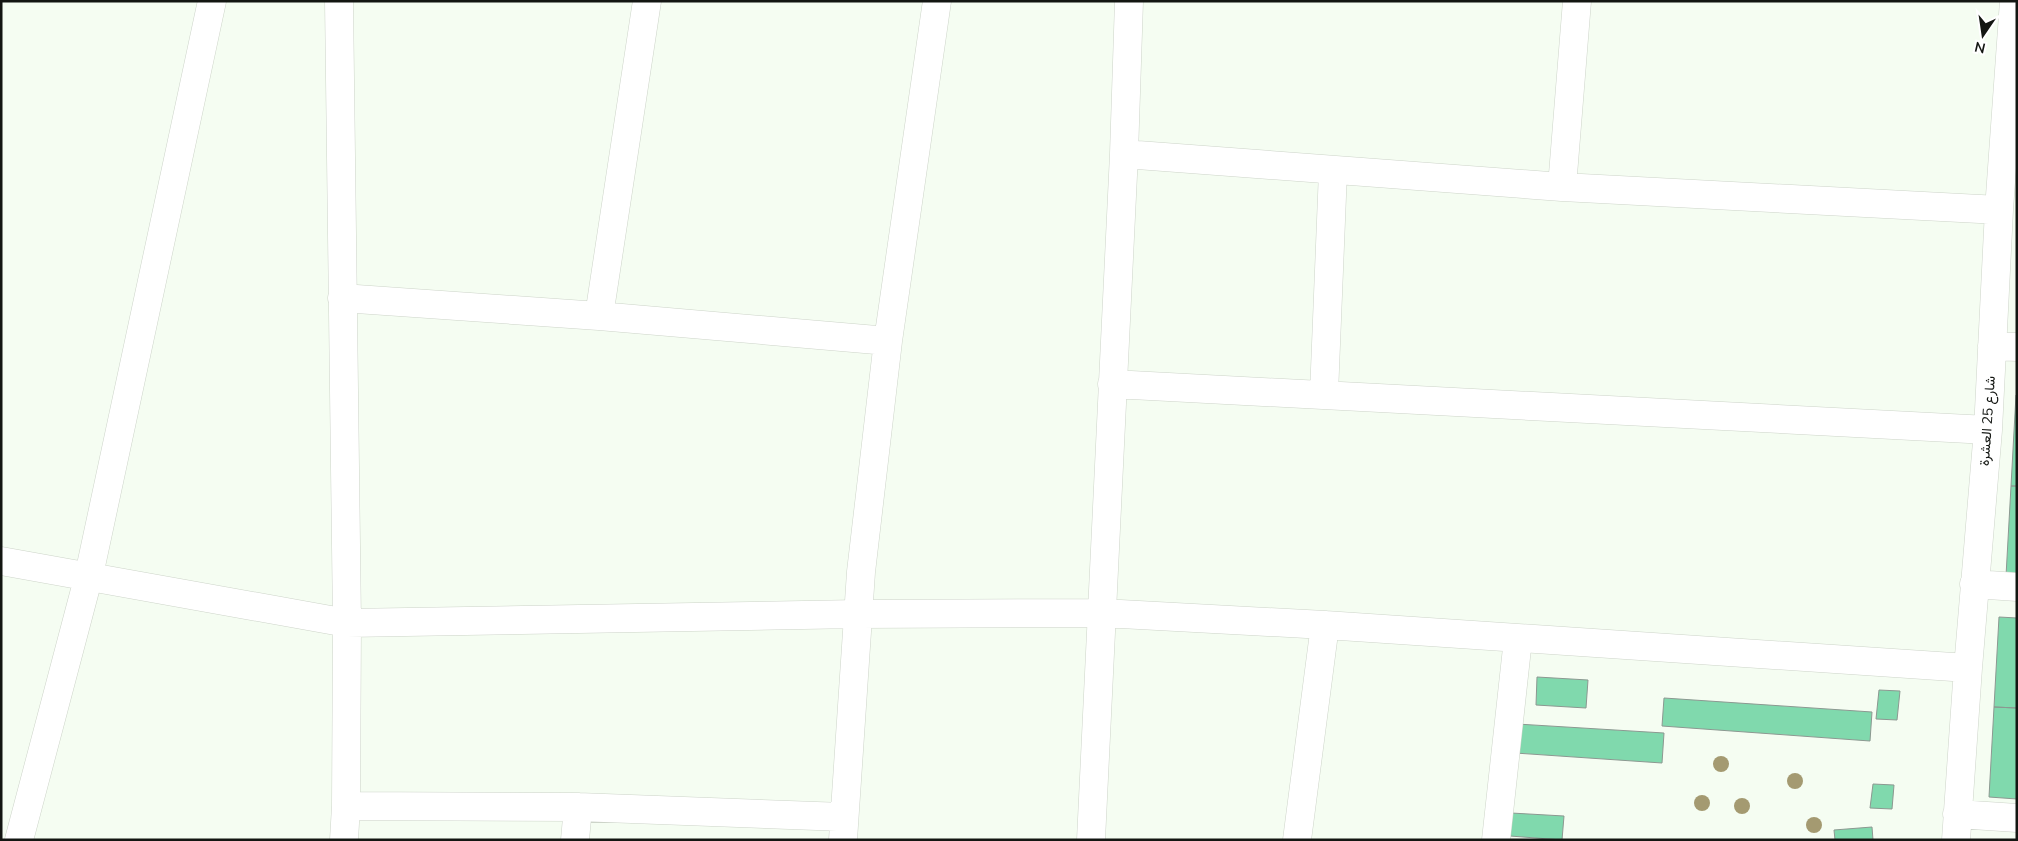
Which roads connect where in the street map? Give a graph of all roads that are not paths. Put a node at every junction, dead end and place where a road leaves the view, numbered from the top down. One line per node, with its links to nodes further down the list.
1 (212, 1): 21 (street)
2 (339, 1): 13 (street)
3 (647, 1): 14 (street)
4 (937, 1): 15 (street)
5 (1129, 1): 9 (street)
6 (1577, 1): 11 (street)
7 (2014, 1): 8 (street, شارع 25 العشرة)
8 (2012, 106): 12 (street, شارع 25 العشرة)
9 (1124, 154): 10 (street); 17 (street)
10 (1333, 171): 11 (street); 18 (street)
11 (1562, 186): 12 (street)
12 (1999, 210): 16 (street, شارع 25 العشرة)
13 (342, 298): 14 (street); 26 (street)
14 (599, 316): 15 (street)
15 (888, 342): 25 (street)
16 (2004, 347): 19 (street, شارع 25 العشرة)
17 (1112, 384): 18 (street); 24 (street)
18 (1324, 394): 19 (street)
19 (1988, 430): 22 (street, شارع 25 العشرة)
20 (1, 561): 21 (street)
21 (89, 575): 26 (street); 35 (street)
22 (1974, 584): 23 (street); 29 (street, شارع 25 العشرة)
23 (2017, 587)
24 (1102, 613): 25 (street); 27 (street); 38 (street)
25 (858, 614): 26 (street); 34 (street)
26 (347, 623): 30 (street)
27 (1325, 625): 28 (street); 39 (street)
28 (1518, 639): 29 (street); 40 (street)
29 (1968, 668): 33 (street, شارع 25 العشرة)
30 (346, 806): 31 (street); 36 (street)
31 (578, 807): 34 (street); 37 (street)
32 (2017, 818): 33 (street)
33 (1956, 827)
34 (843, 829)
35 (19, 840)
36 (344, 840)
37 (575, 840)
38 (1091, 840)
39 (1297, 840)
40 (1496, 840)

